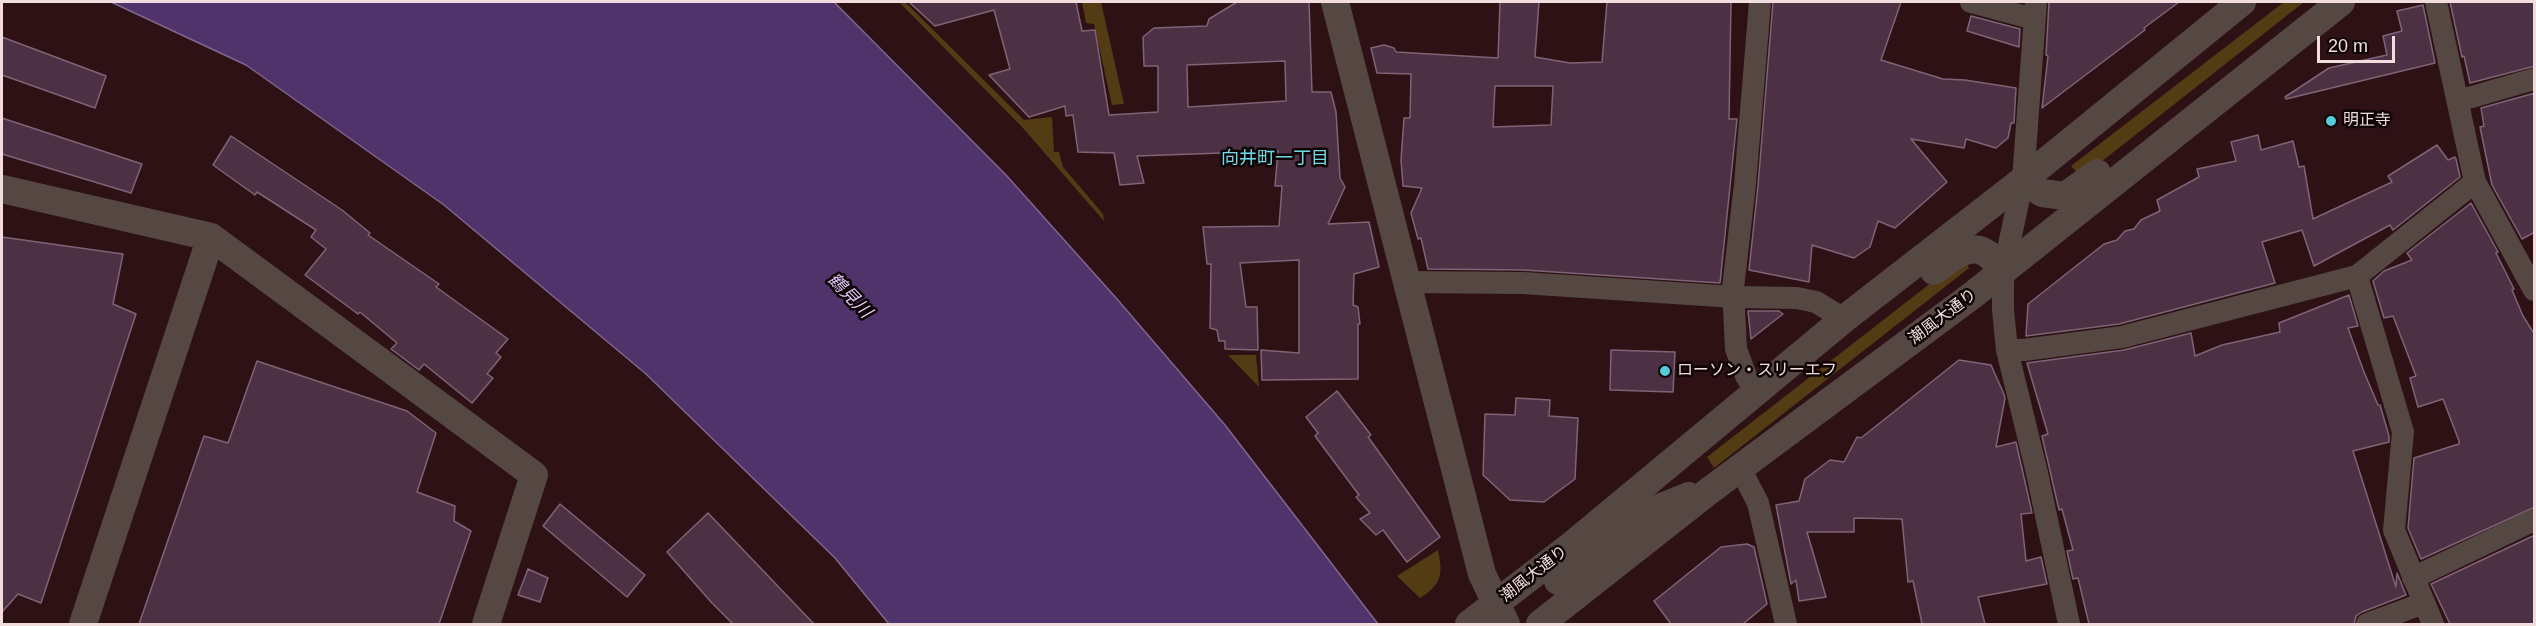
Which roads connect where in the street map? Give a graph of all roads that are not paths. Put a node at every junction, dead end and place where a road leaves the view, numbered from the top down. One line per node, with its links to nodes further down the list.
1 (1335, 2): 17 (street)
2 (1760, 2): 19 (street)
3 (1971, 2): 7 (street)
4 (2242, 2): 11 (street, 潮風大通り)
5 (2436, 2): 10 (street)
6 (2338, 3): 8 (street, 潮風大通り)
7 (2035, 10): 11 (street)
8 (2265, 61): 11 (street); 15 (street, 潮風大通り)
9 (2535, 79): 10 (street)
10 (2458, 101): 12 (street)
11 (2023, 180): 15 (street); 20 (street, 潮風大通り)
12 (2475, 182): 16 (street); 18 (street)
13 (2, 189): 14 (street)
14 (211, 237): 29 (street); 30 (street)
15 (2002, 272): 21 (street); 22 (street); 23 (street, 潮風大通り)
16 (2357, 276): 21 (street); 26 (street)
17 (1406, 282): 19 (street); 28 (street)
18 (2535, 290)
19 (1734, 297): 20 (street); 22 (street)
20 (1844, 319): 22 (street, 潮風大通り)
21 (2007, 350): 34 (street)
22 (1756, 391): 28 (street, 潮風大通り)
23 (1740, 468): 24 (street, 潮風大通り); 33 (street)
24 (1709, 491): 28 (street); 32 (street, 潮風大通り)
25 (2535, 520): 26 (street)
26 (2414, 578): 27 (street)
27 (2424, 603): 35 (street); 36 (street)
28 (1501, 614): 31 (street, 潮風大通り)
29 (82, 624)
30 (486, 624)
31 (1469, 624)
32 (1540, 624)
33 (1786, 624)
34 (2069, 624)
35 (2367, 624)
36 (2433, 624)

